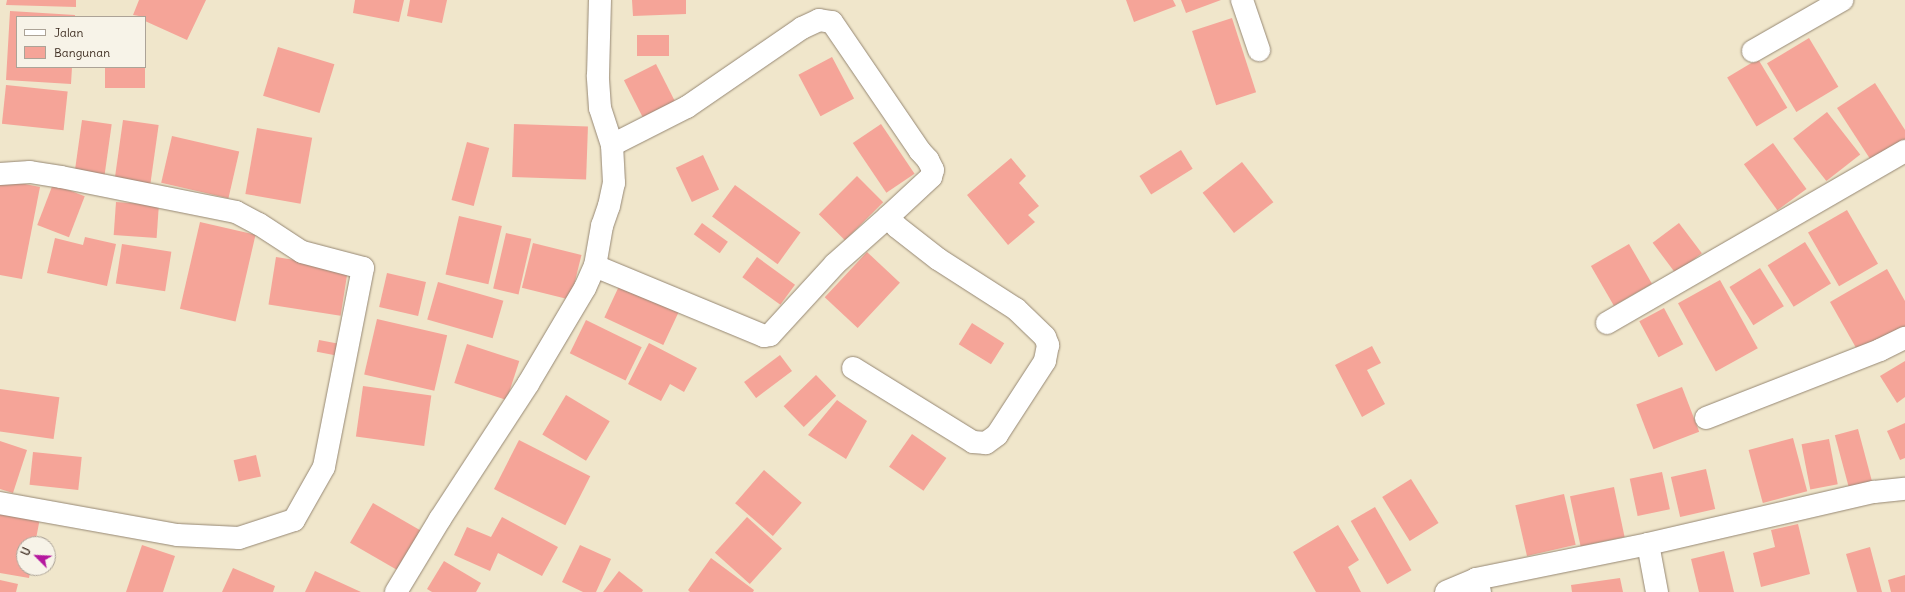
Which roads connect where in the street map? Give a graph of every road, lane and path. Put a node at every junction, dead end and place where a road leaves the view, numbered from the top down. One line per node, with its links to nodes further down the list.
1 (600, 0): 6 (street)
2 (1242, 0): 4 (street)
3 (1842, 0): 5 (street)
4 (1259, 50)
5 (1753, 51)
6 (612, 146): 9 (street); 10 (street)
7 (1905, 151): 11 (street)
8 (0, 174): 16 (street)
9 (888, 217): 10 (street); 13 (street)
10 (595, 266): 19 (street)
11 (1607, 323)
12 (1905, 338): 14 (street)
13 (853, 368)
14 (1706, 418)
15 (1905, 489): 17 (street)
16 (0, 503)
17 (1648, 544): 18 (street); 21 (street)
18 (1478, 586): 20 (street)
19 (396, 592)
20 (1446, 592)
21 (1657, 592)

